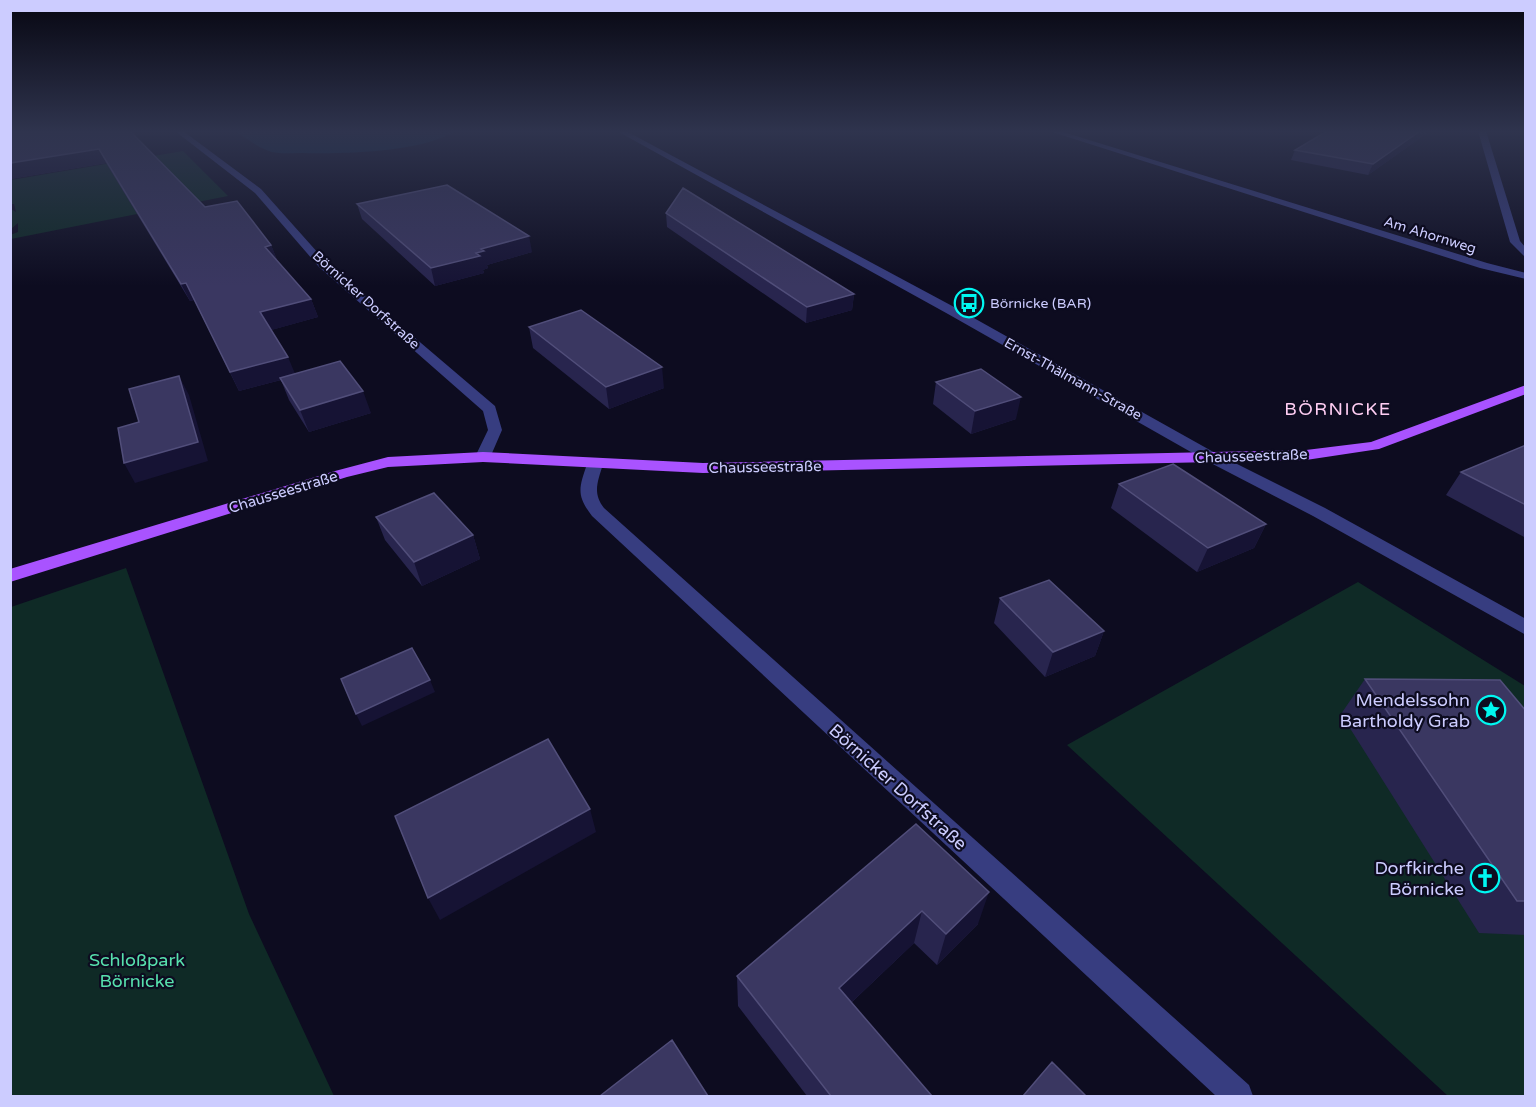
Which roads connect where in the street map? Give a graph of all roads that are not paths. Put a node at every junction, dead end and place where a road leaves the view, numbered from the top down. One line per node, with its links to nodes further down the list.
1 (247, 183): 8 (street, Börnicker Dorfstraße)
2 (716, 183): 9 (street, Ernst-Thälmann-Straße)
3 (1217, 183): 6 (street, Am Ahornweg)
4 (1497, 183): 5 (street)
5 (1526, 255)
6 (1526, 276)
7 (1526, 389): 9 (main road, Chausseestraße)
8 (483, 457): 10 (main road, Chausseestraße); 11 (main road, Chausseestraße)
9 (1211, 457): 10 (main road, Chausseestraße); 12 (street, Ernst-Thälmann-Straße)
10 (594, 464): 13 (street, Börnicker Dorfstraße)
11 (10, 576)
12 (1526, 628)
13 (1238, 1096)

